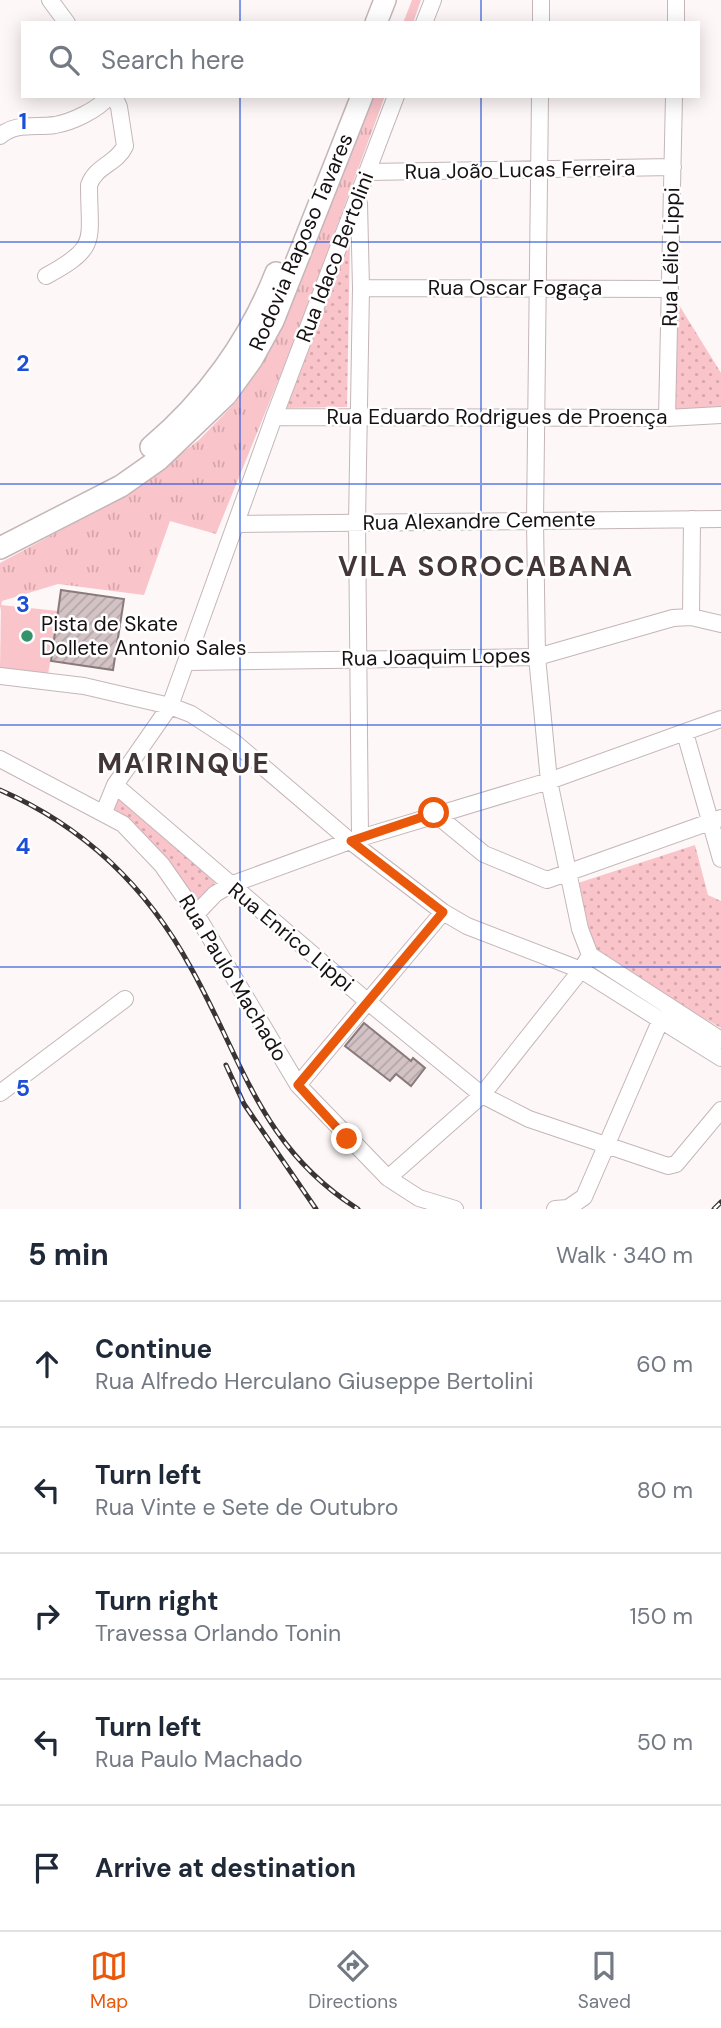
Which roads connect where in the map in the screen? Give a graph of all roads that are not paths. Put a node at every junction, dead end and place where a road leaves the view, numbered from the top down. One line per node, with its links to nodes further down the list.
1 (50, 0): 7 (street)
2 (385, 0): 8 (highway)
3 (400, 0): 9 (highway)
4 (433, 0): 10 (street)
5 (541, 0): 11 (street)
6 (676, 0): 12 (street)
7 (66, 21)
8 (377, 21)
9 (392, 21)
10 (425, 21)
11 (541, 21)
12 (676, 21)
13 (110, 98): 20 (street)
14 (113, 98): 25 (street)
15 (345, 98): 39 (highway, Rodovia Raposo Tavares)
16 (361, 98): 39 (highway, Rodovia Raposo Tavares)
17 (395, 98): 23 (street, Rua Idaco Bertolini)
18 (540, 98): 22 (street)
19 (674, 98): 21 (street, Rua Lélio Lippi)
20 (0, 136)
21 (673, 167): 22 (street, Rua João Lucas Ferreira); 28 (street, Rua Lélio Lippi)
22 (538, 169): 23 (street, Rua João Lucas Ferreira); 27 (street)
23 (367, 172): 24 (street, Rua Idaco Bertolini)
24 (359, 193): 26 (street); 31 (street, Rua Idaco Bertolini)
25 (46, 276)
26 (361, 288): 27 (street, Rua Oscar Fogaça); 30 (street)
27 (539, 288): 28 (street, Rua Oscar Fogaça); 32 (street)
28 (670, 289): 33 (street, Rua Lélio Lippi)
29 (721, 415): 33 (street, Rua Eduardo Rodrigues de Proença)
30 (359, 416): 31 (street, Rua Eduardo Rodrigues de Proença); 32 (street, Rua Eduardo Rodrigues de Proença); 37 (street)
31 (274, 417): 38 (street, Rua Idaco Bertolini)
32 (536, 417): 33 (street, Rua Eduardo Rodrigues de Proença); 36 (street)
33 (667, 418)
34 (692, 519): 35 (street, Rua Alexandre Cemente); 36 (street, Rua Alexandre Cemente); 41 (street)
35 (721, 519)
36 (535, 521): 37 (street, Rua Alexandre Cemente); 43 (street)
37 (357, 523): 38 (street, Rua Alexandre Cemente); 44 (street)
38 (236, 524): 45 (street, Rua Idaco Bertolini)
39 (32, 531): 40 (highway, Rodovia Raposo Tavares)
40 (0, 548)
41 (691, 617): 42 (street, Rua Joaquim Lopes); 43 (street, Rua Joaquim Lopes)
42 (721, 624)
43 (537, 657): 44 (street, Rua Joaquim Lopes); 51 (street)
44 (360, 658): 45 (street, Rua Joaquim Lopes); 56 (street)
45 (186, 662): 47 (street, Rua Idaco Bertolini)
46 (0, 676): 47 (street)
47 (170, 706): 52 (street, Rua Idaco Bertolini); 56 (street)
48 (721, 719): 49 (street)
49 (685, 733): 51 (street); 55 (street)
50 (0, 759): 53 (street, Rua Paulo Machado)
51 (549, 780): 54 (street); 58 (street)
52 (115, 785): 53 (street, Rua Idaco Bertolini); 59 (street, Rua Enrico Lippi)
53 (104, 812): 61 (street, Rua Paulo Machado)
54 (434, 813): 56 (street); 58 (street)
55 (715, 820): 57 (street); 58 (street)
56 (355, 839): 59 (street); 60 (street)
57 (721, 859)
58 (568, 874): 62 (street)
59 (230, 885): 61 (street); 65 (street, Rua Enrico Lippi)
60 (443, 912): 63 (street); 65 (street)
61 (196, 914): 69 (street, Rua Paulo Machado)
62 (590, 955): 63 (street); 67 (street)
63 (581, 970): 66 (street); 71 (street)
64 (125, 999): 70 (street)
65 (367, 1002): 69 (street); 71 (street, Rua Enrico Lippi)
66 (661, 1019): 68 (street); 73 (street)
67 (721, 1040)
68 (721, 1058)
69 (298, 1085): 74 (street, Rua Paulo Machado)
70 (0, 1093)
71 (482, 1095): 73 (street, Rua Enrico Lippi); 74 (street)
72 (721, 1110): 73 (street, Rua Enrico Lippi)
73 (609, 1146): 76 (street)
74 (388, 1178): 75 (street, Rua Paulo Machado)
75 (456, 1209)
76 (555, 1209)

